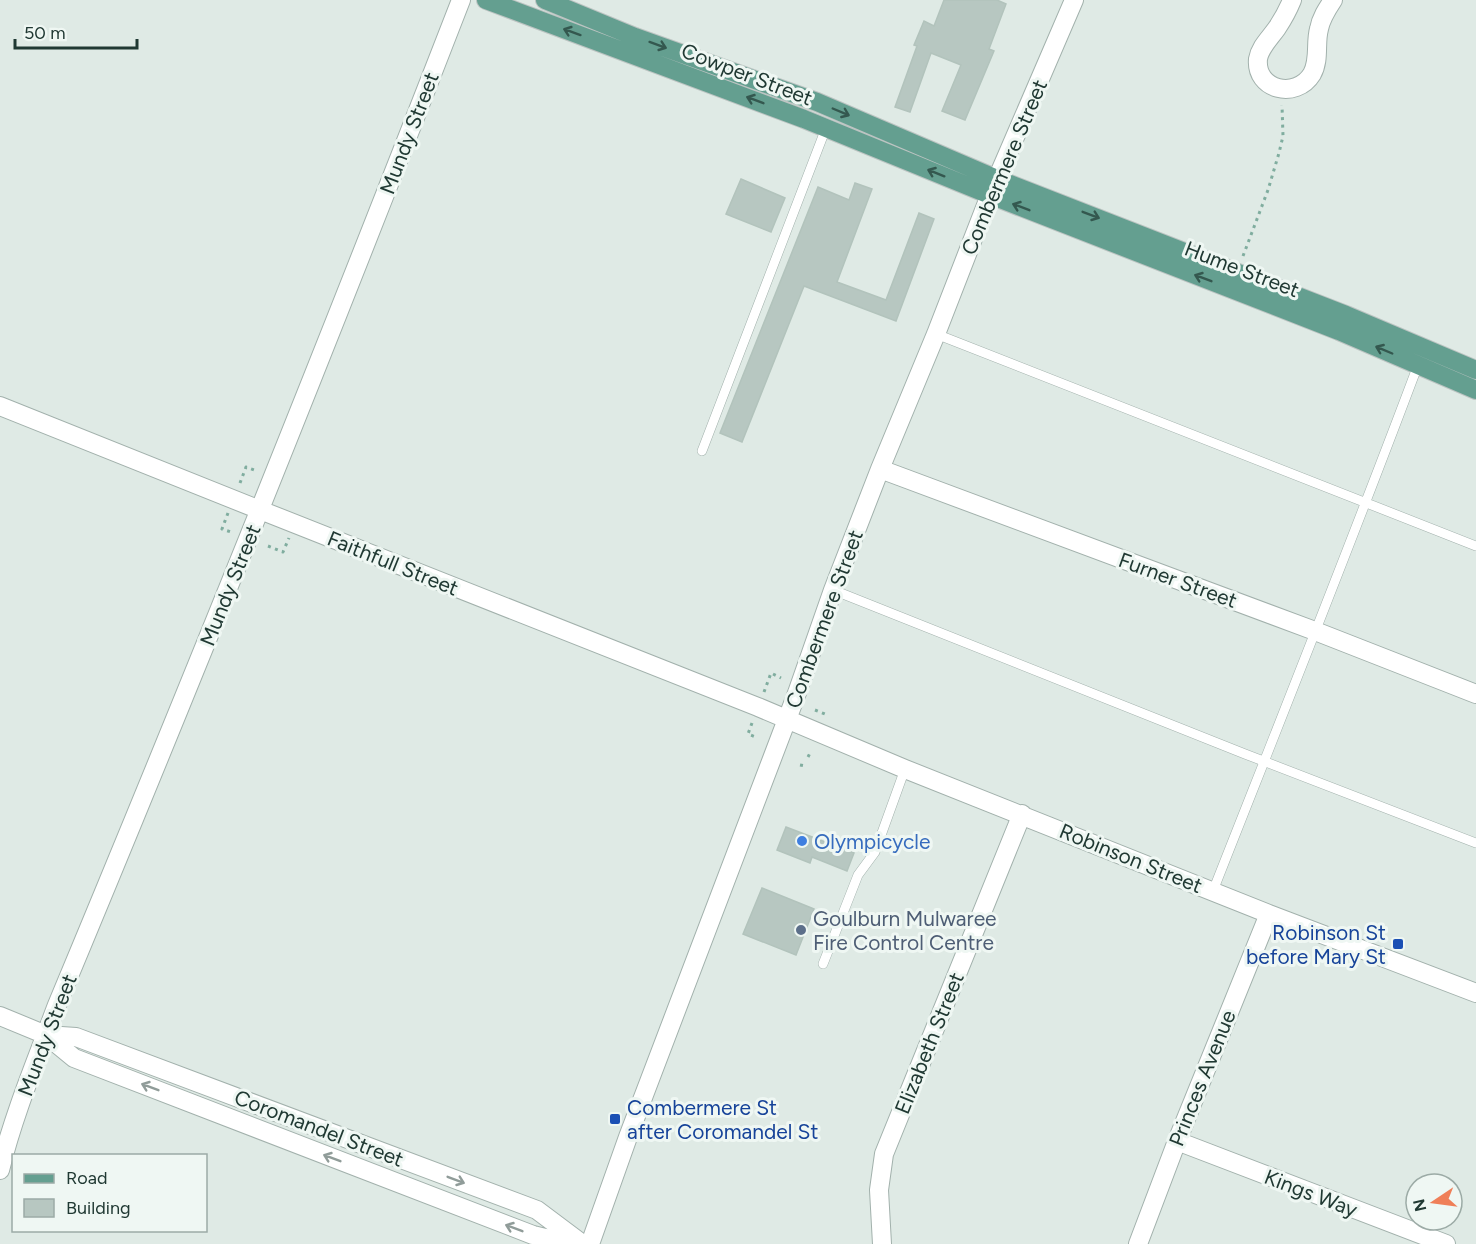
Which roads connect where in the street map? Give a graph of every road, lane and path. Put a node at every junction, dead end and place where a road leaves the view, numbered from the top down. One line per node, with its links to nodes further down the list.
1 (461, 0): 22 (street, Mundy Street)
2 (486, 0): 8 (main road, Cowper Street, one-way to 2)
3 (545, 0): 9 (main road, Cowper Street, one-way to 9)
4 (1074, 0): 9 (street, Combermere Street)
5 (1292, 0): 7 (street)
6 (1333, 0): 7 (street)
7 (1282, 89): 10 (path)
8 (826, 128): 9 (main road, Cowper Street, one-way to 8); 16 (lane)
9 (994, 187): 10 (main road, Hume Street, one-way to 10); 11 (street, Combermere Street); 12 (main road, Hume Street, one-way to 9)
10 (1237, 272): 13 (main road, Hume Street)
11 (936, 334): 17 (street, Combermere Street); 20 (lane)
12 (1418, 365): 14 (main road, Hume Street); 20 (lane)
13 (1476, 370)
14 (1476, 390)
15 (0, 406): 22 (street, Faithfull Street)
16 (702, 451)
17 (880, 469): 27 (street, Combermere Street); 28 (street, Furner Street)
18 (262, 472): 19 (path)
19 (240, 483)
20 (1366, 503): 26 (lane); 28 (lane)
21 (230, 509): 23 (path)
22 (260, 510): 34 (street, Faithfull Street); 48 (street, Mundy Street)
23 (237, 534)
24 (291, 534): 25 (path)
25 (268, 546)
26 (1476, 546)
27 (833, 590): 34 (street, Combermere Street); 37 (lane)
28 (1315, 631): 31 (street, Furner Street); 37 (lane)
29 (781, 678): 30 (path)
30 (764, 692)
31 (1476, 694)
32 (815, 710): 33 (path)
33 (825, 714)
34 (786, 720): 40 (street, Robinson Street); 59 (street, Combermere Street)
35 (753, 721): 36 (path)
36 (758, 738)
37 (1264, 762): 42 (lane); 43 (lane)
38 (800, 765): 39 (path)
39 (805, 766)
40 (905, 769): 41 (street, Robinson Street); 45 (lane)
41 (1022, 814): 43 (street, Robinson Street); 60 (street, Elizabeth Street)
42 (1476, 843)
43 (1213, 891): 44 (street, Robinson Street)
44 (1269, 914): 46 (street, Robinson Street); 52 (street, Princes Avenue)
45 (823, 963)
46 (1476, 993)
47 (0, 1016): 48 (street, Coromandel Street)
48 (46, 1035): 49 (street, Coromandel Street); 50 (street, Coromandel Street, one-way to 48); 55 (street, Mundy Street)
49 (189, 1079): 50 (street); 51 (street, Coromandel Street)
50 (182, 1100): 53 (street, Coromandel Street)
51 (305, 1123): 53 (street); 54 (street, Coromandel Street)
52 (1177, 1141): 61 (street, Princes Avenue); 62 (street, Kings Way)
53 (298, 1144): 56 (street, Coromandel Street, one-way to 53)
54 (425, 1168): 56 (street); 58 (street, Coromandel Street, one-way to 58)
55 (0, 1170)
56 (417, 1191): 57 (street, Coromandel Street, one-way to 56)
57 (570, 1244)
58 (583, 1244)
59 (590, 1244)
60 (882, 1244)
61 (1138, 1244)
62 (1446, 1244)

